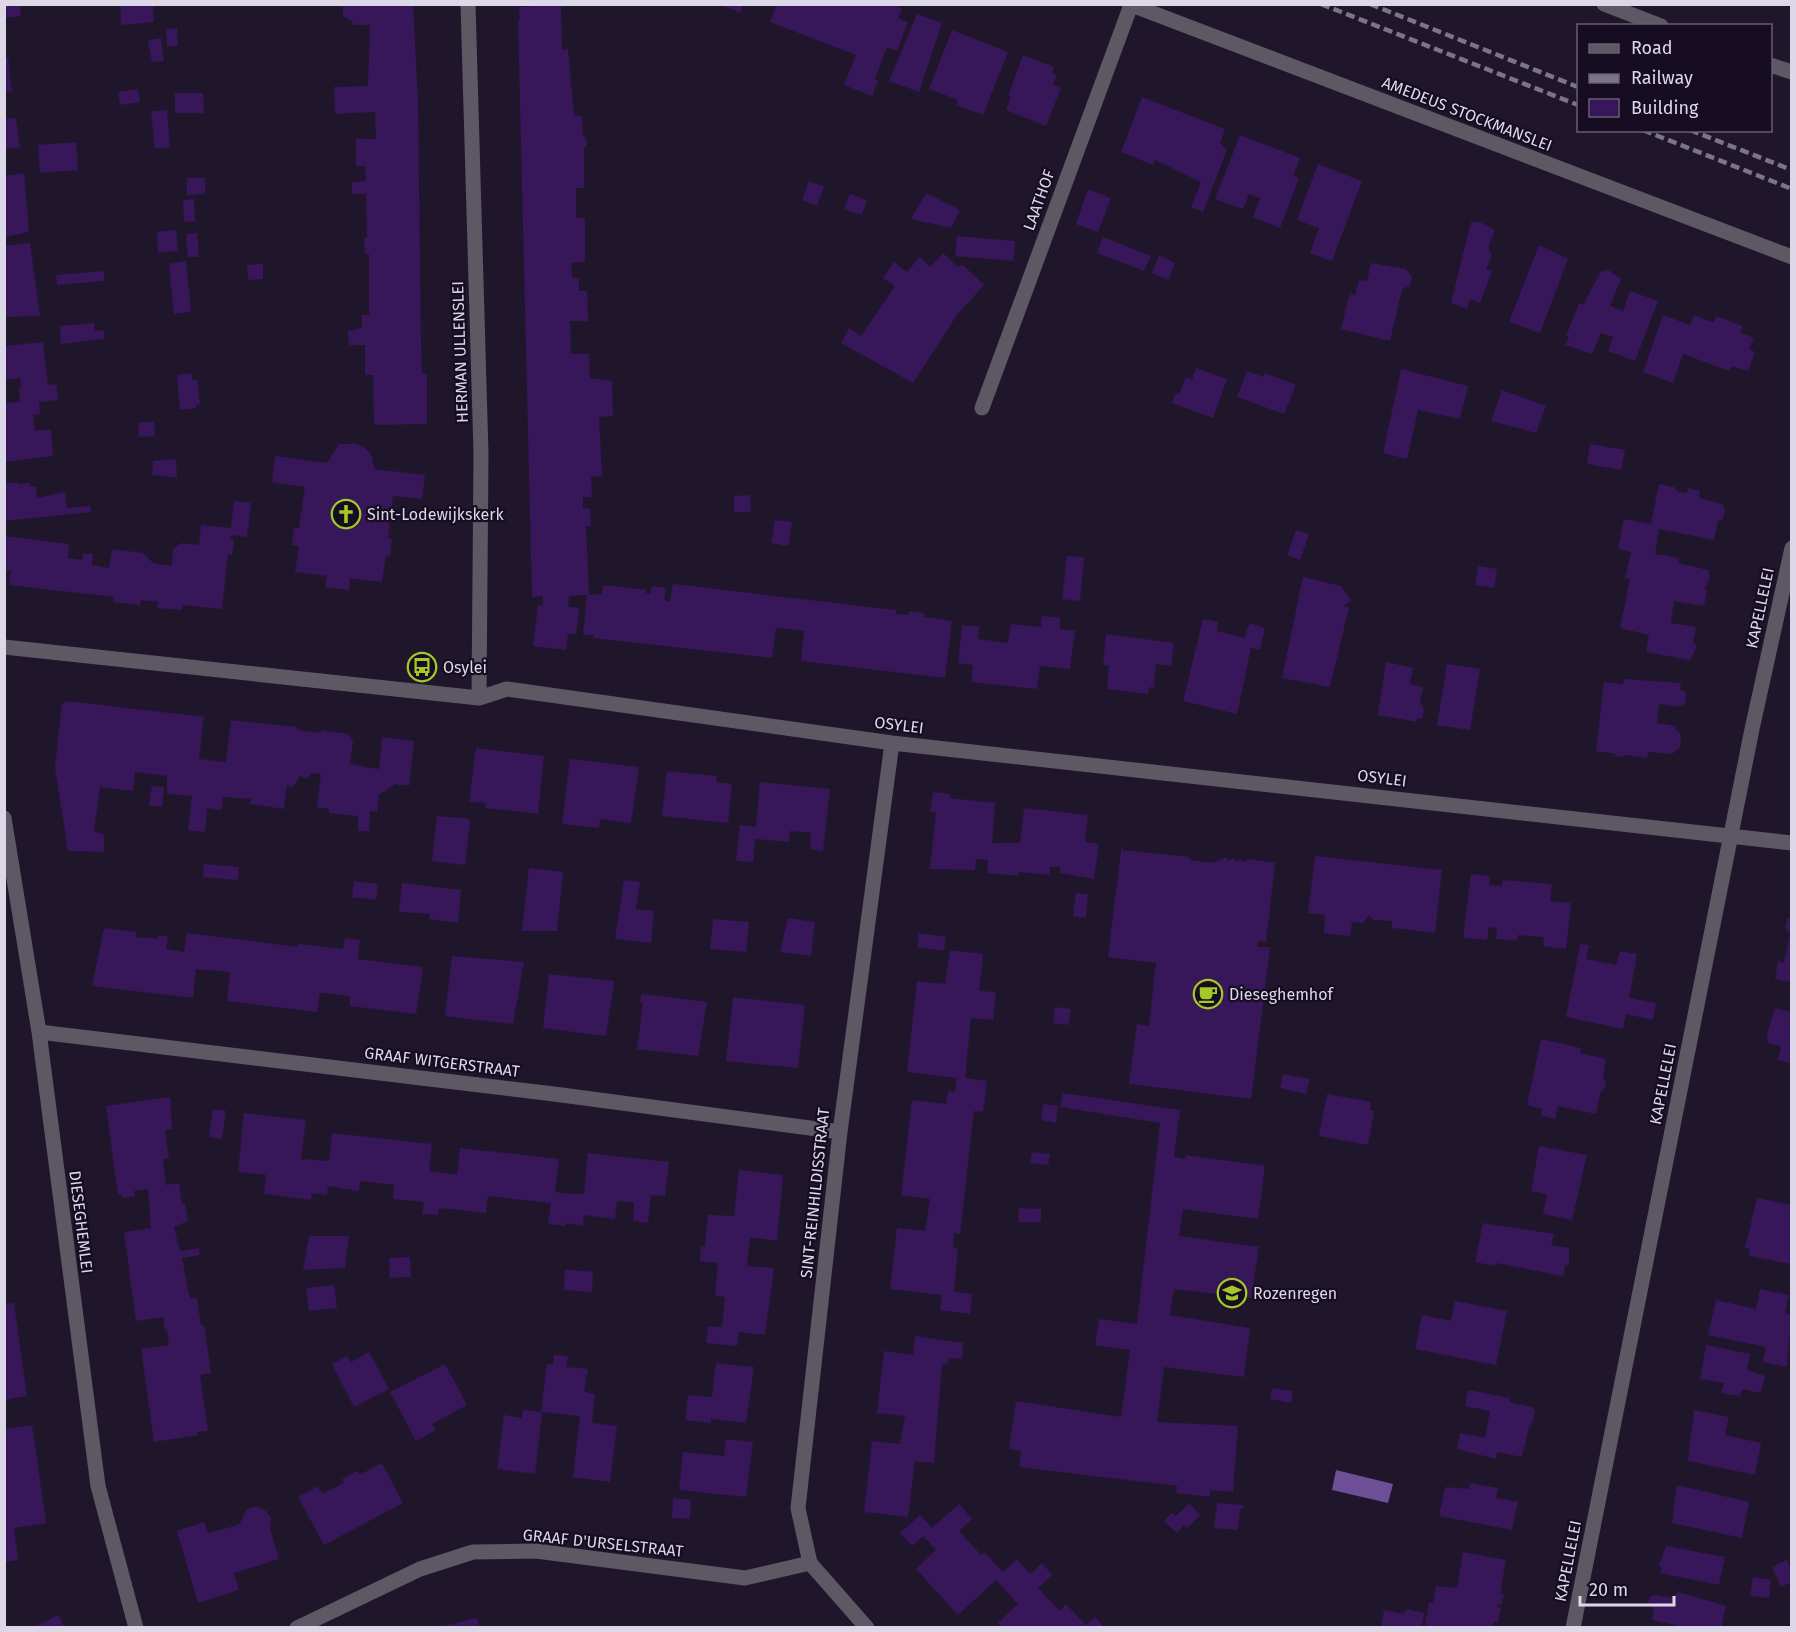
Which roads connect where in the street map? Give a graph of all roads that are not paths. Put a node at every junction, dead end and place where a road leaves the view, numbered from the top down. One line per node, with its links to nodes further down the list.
1 (468, 4): 12 (street, HERMAN ULLENSLEI)
2 (1604, 4): 4 (street)
3 (1130, 5): 8 (street, AMEDEUS STOCKMANSLEI); 9 (street, LAATHOF)
4 (1638, 11): 5 (street)
5 (1658, 24)
6 (1772, 66): 7 (street)
7 (1791, 72)
8 (1791, 257)
9 (982, 408)
10 (1791, 548): 15 (street, KAPELLELEI)
11 (4, 647): 12 (street, OSYLEI)
12 (479, 698): 13 (street, OSYLEI)
13 (892, 742): 15 (street, OSYLEI); 18 (street, SINT-REINHILDISSTRAAT)
14 (4, 818): 17 (street, DIESEGHEMLEI)
15 (1731, 836): 16 (street, OSYLEI); 23 (street, KAPELLELEI)
16 (1791, 843)
17 (39, 1032): 18 (street, GRAAF WITGERSTRAAT); 20 (street, DIESEGHEMLEI)
18 (840, 1132): 19 (street, SINT-REINHILDISSTRAAT)
19 (810, 1563): 21 (street, GRAAF D'URSELSTRAAT); 22 (street, SINT-REINHILDISSTRAAT)
20 (136, 1628)
21 (297, 1628)
22 (867, 1628)
23 (1573, 1628)

